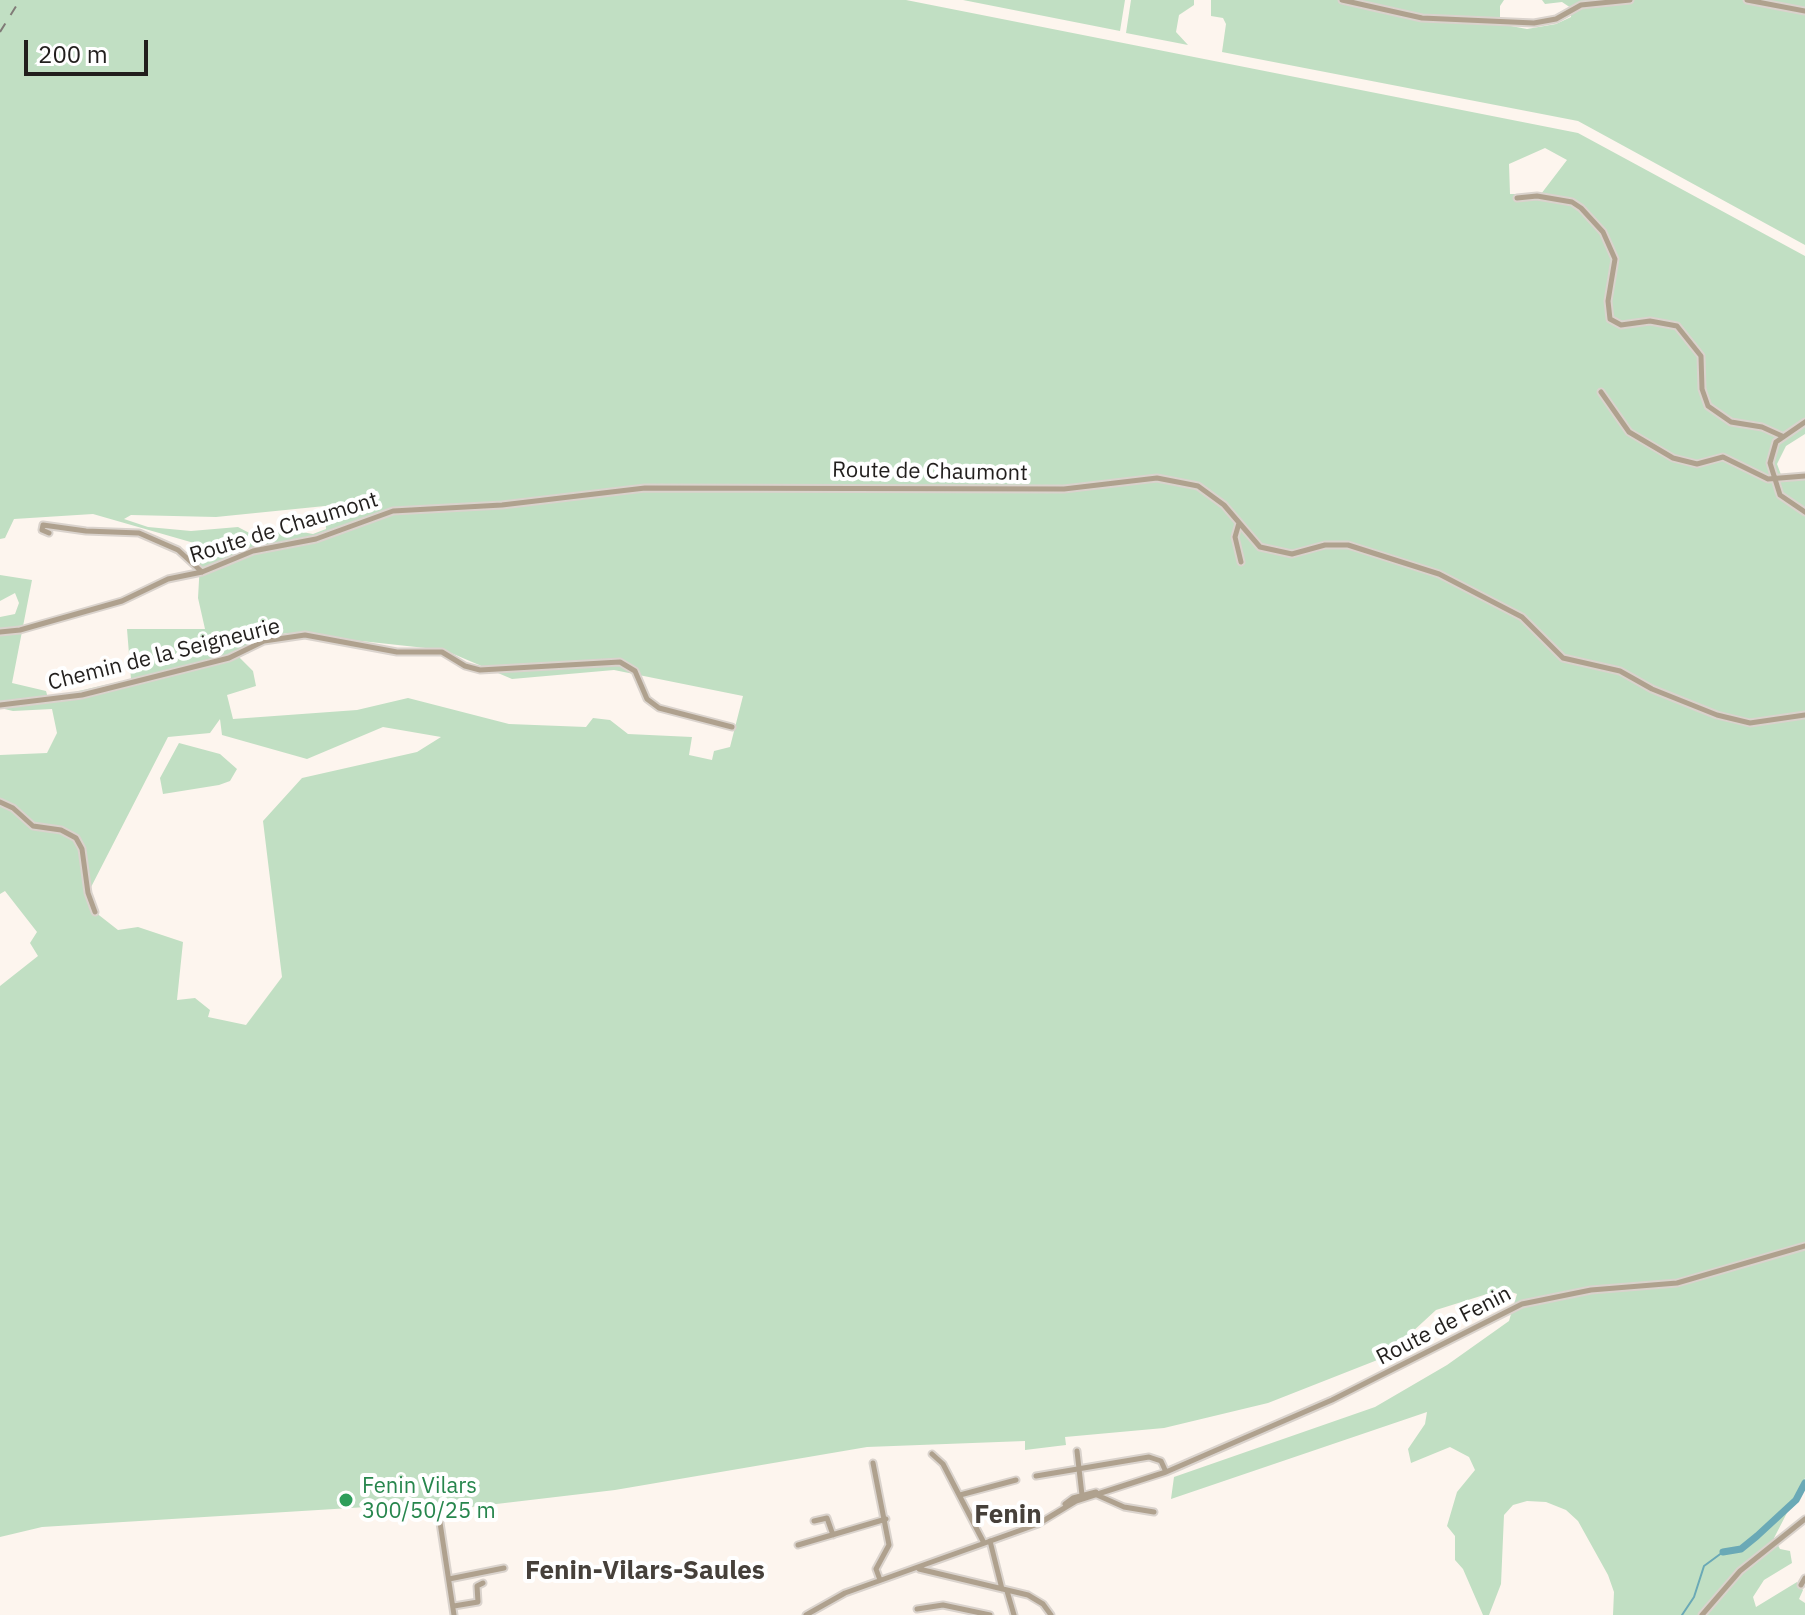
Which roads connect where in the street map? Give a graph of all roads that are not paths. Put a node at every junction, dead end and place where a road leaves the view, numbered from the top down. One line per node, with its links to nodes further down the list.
1 (1342, 0): 2 (street)
2 (1630, 0)
3 (1747, 0): 4 (street)
4 (1805, 11)
5 (1517, 198): 8 (street)
6 (1601, 392): 10 (street)
7 (1805, 422): 8 (street)
8 (1782, 436): 10 (street)
9 (1805, 476): 10 (street)
10 (1772, 479): 11 (street)
11 (1805, 512)
12 (1240, 522): 14 (street); 15 (street, Route de Chaumont); 18 (street, Route de Chaumont)
13 (49, 533): 15 (street)
14 (1241, 562)
15 (202, 572): 16 (street, Route de Chaumont)
16 (0, 632)
17 (0, 705): 19 (street, Chemin de la Seigneurie)
18 (1805, 715)
19 (732, 727)
20 (0, 802): 21 (street)
21 (95, 912)
22 (1805, 1246): 27 (street, Route de Fenin)
23 (1077, 1451): 26 (street)
24 (932, 1454): 31 (street)
25 (873, 1463): 37 (street)
26 (1078, 1471): 27 (street); 28 (street); 32 (street)
27 (1166, 1472): 30 (street, Route de Fenin)
28 (1036, 1476)
29 (1016, 1480): 31 (street)
30 (1105, 1492): 32 (street); 33 (street)
31 (960, 1495): 41 (street)
32 (1082, 1495): 34 (street)
33 (1096, 1495): 34 (street); 35 (street)
34 (1062, 1510): 41 (street)
35 (1154, 1512)
36 (439, 1516): 48 (street)
37 (886, 1519): 40 (street); 49 (street)
38 (1805, 1519): 60 (street)
39 (814, 1521): 40 (street)
40 (833, 1535): 42 (street)
41 (987, 1542): 43 (street); 52 (street)
42 (798, 1545)
43 (934, 1563): 45 (street); 46 (street)
44 (504, 1568): 48 (street)
45 (917, 1569): 46 (street); 49 (street)
46 (934, 1572): 52 (street)
47 (1805, 1578): 51 (street)
48 (449, 1579): 53 (street)
49 (880, 1580): 56 (street)
50 (483, 1583): 53 (street)
51 (1801, 1585)
52 (1004, 1590): 58 (street); 59 (street)
53 (454, 1606): 55 (street)
54 (917, 1609): 57 (street)
55 (454, 1615)
56 (806, 1615)
57 (990, 1615)
58 (1014, 1615)
59 (1051, 1615)
60 (1702, 1615)

